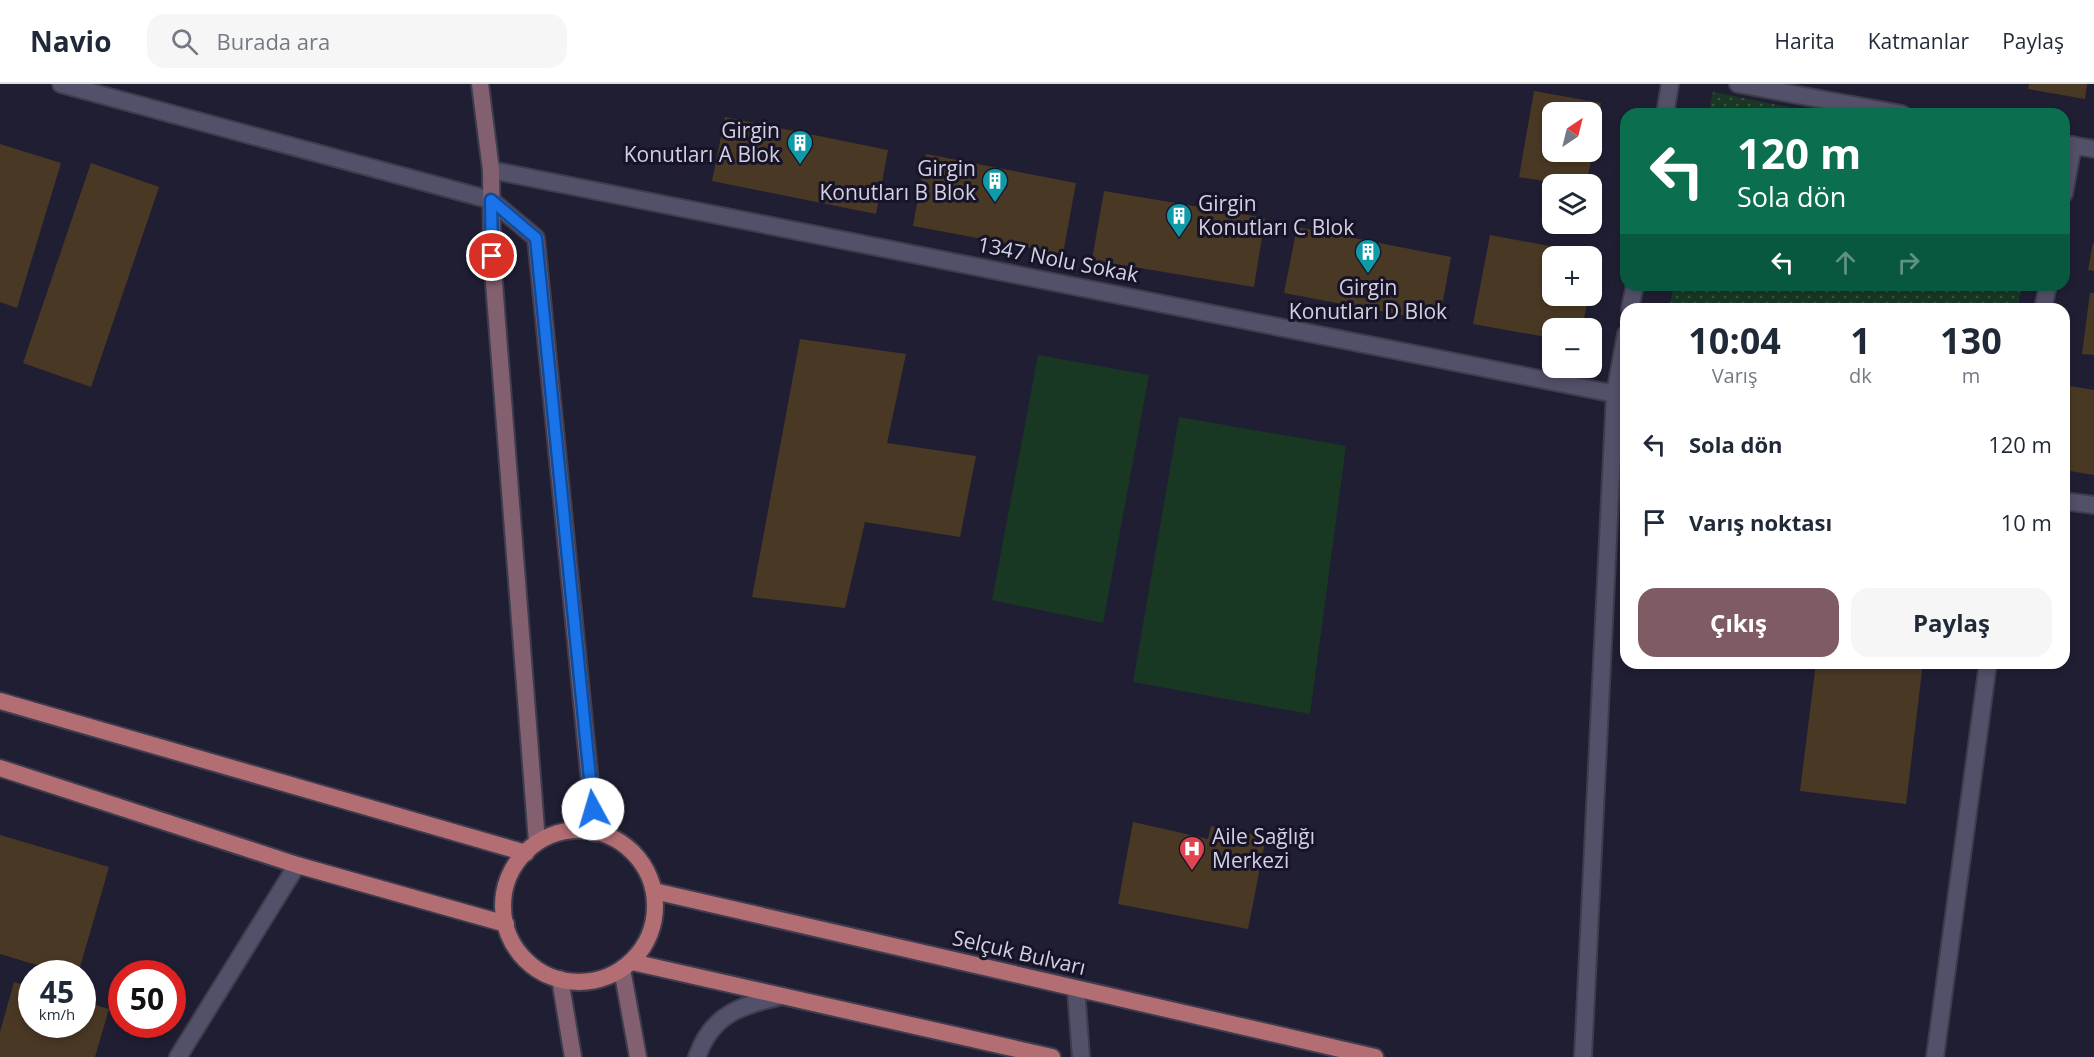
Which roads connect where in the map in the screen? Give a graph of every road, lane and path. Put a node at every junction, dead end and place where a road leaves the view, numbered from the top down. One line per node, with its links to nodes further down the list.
1 (61, 84): 10 (street)
2 (480, 84): 9 (main road)
3 (1671, 84): 5 (street)
4 (1738, 84): 6 (street)
5 (1666, 108)
6 (1869, 108)
7 (2070, 144): 8 (street)
8 (2094, 149)
9 (491, 170): 10 (main road); 12 (street, 1347 Nolu Sokak)
10 (491, 200): 19 (main road); 20 (main road)
11 (1620, 367): 12 (street)
12 (1615, 394): 13 (street)
13 (1620, 440): 35 (street)
14 (2070, 502): 15 (street)
15 (2094, 505)
16 (1987, 669): 36 (street)
17 (0, 701): 20 (main road)
18 (0, 768): 21 (main road)
19 (596, 833): 20 (main road); 22 (main road)
20 (532, 848): 23 (main road)
21 (297, 865): 23 (main road); 28 (street)
22 (654, 891): 24 (main road); 26 (main road, Selçuk Bulvarı)
23 (506, 924): 25 (main road)
24 (627, 965): 25 (main road); 27 (main road); 30 (main road)
25 (560, 979): 29 (main road)
26 (1076, 989): 33 (street); 34 (main road, Selçuk Bulvarı)
27 (782, 996): 31 (street); 32 (main road)
28 (178, 1057)
29 (573, 1057)
30 (638, 1057)
31 (697, 1057)
32 (1052, 1057)
33 (1081, 1057)
34 (1375, 1057)
35 (1583, 1057)
36 (1935, 1057)

